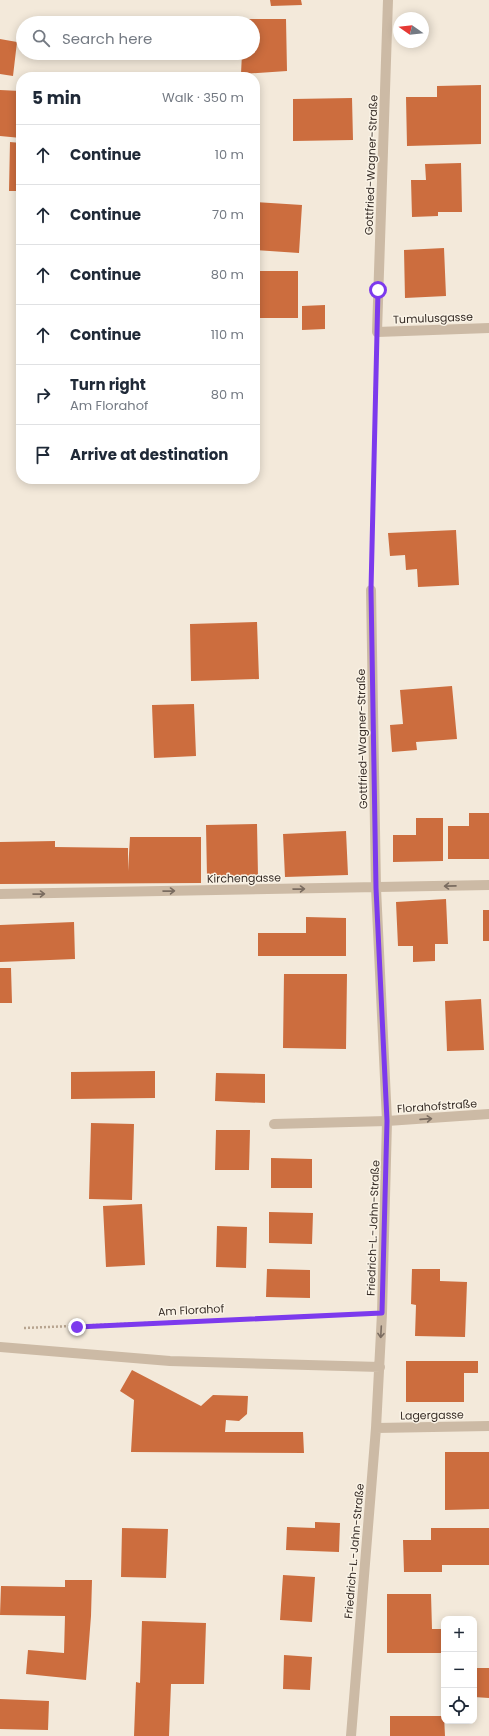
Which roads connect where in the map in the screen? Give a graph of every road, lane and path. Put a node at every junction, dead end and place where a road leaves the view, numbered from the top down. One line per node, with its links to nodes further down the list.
1 (388, 0): 3 (street, Gottfried-Wagner-Straße)
2 (489, 328): 3 (street, Tumulusgasse)
3 (377, 332): 4 (path)
4 (371, 590): 6 (street, Gottfried-Wagner-Straße)
5 (489, 885): 6 (street, Kirchengasse, one-way to 6)
6 (376, 888): 7 (street, Kirchengasse, one-way to 6); 9 (street, Friedrich-L.-Jahn-Straße)
7 (0, 894)
8 (489, 1114): 9 (street, Florahofstraße, one-way to 8)
9 (387, 1121): 10 (street, Florahofstraße); 11 (street, Friedrich-L.-Jahn-Straße)
10 (274, 1124)
11 (382, 1313): 12 (path, Am Florahof); 14 (street, Friedrich-L.-Jahn-Straße, one-way to 14)
12 (21, 1328)
13 (0, 1347): 14 (street)
14 (380, 1367): 16 (street, Friedrich-L.-Jahn-Straße)
15 (489, 1426): 16 (street, Lagergasse)
16 (376, 1428): 17 (street, Friedrich-L.-Jahn-Straße)
17 (351, 1736)

